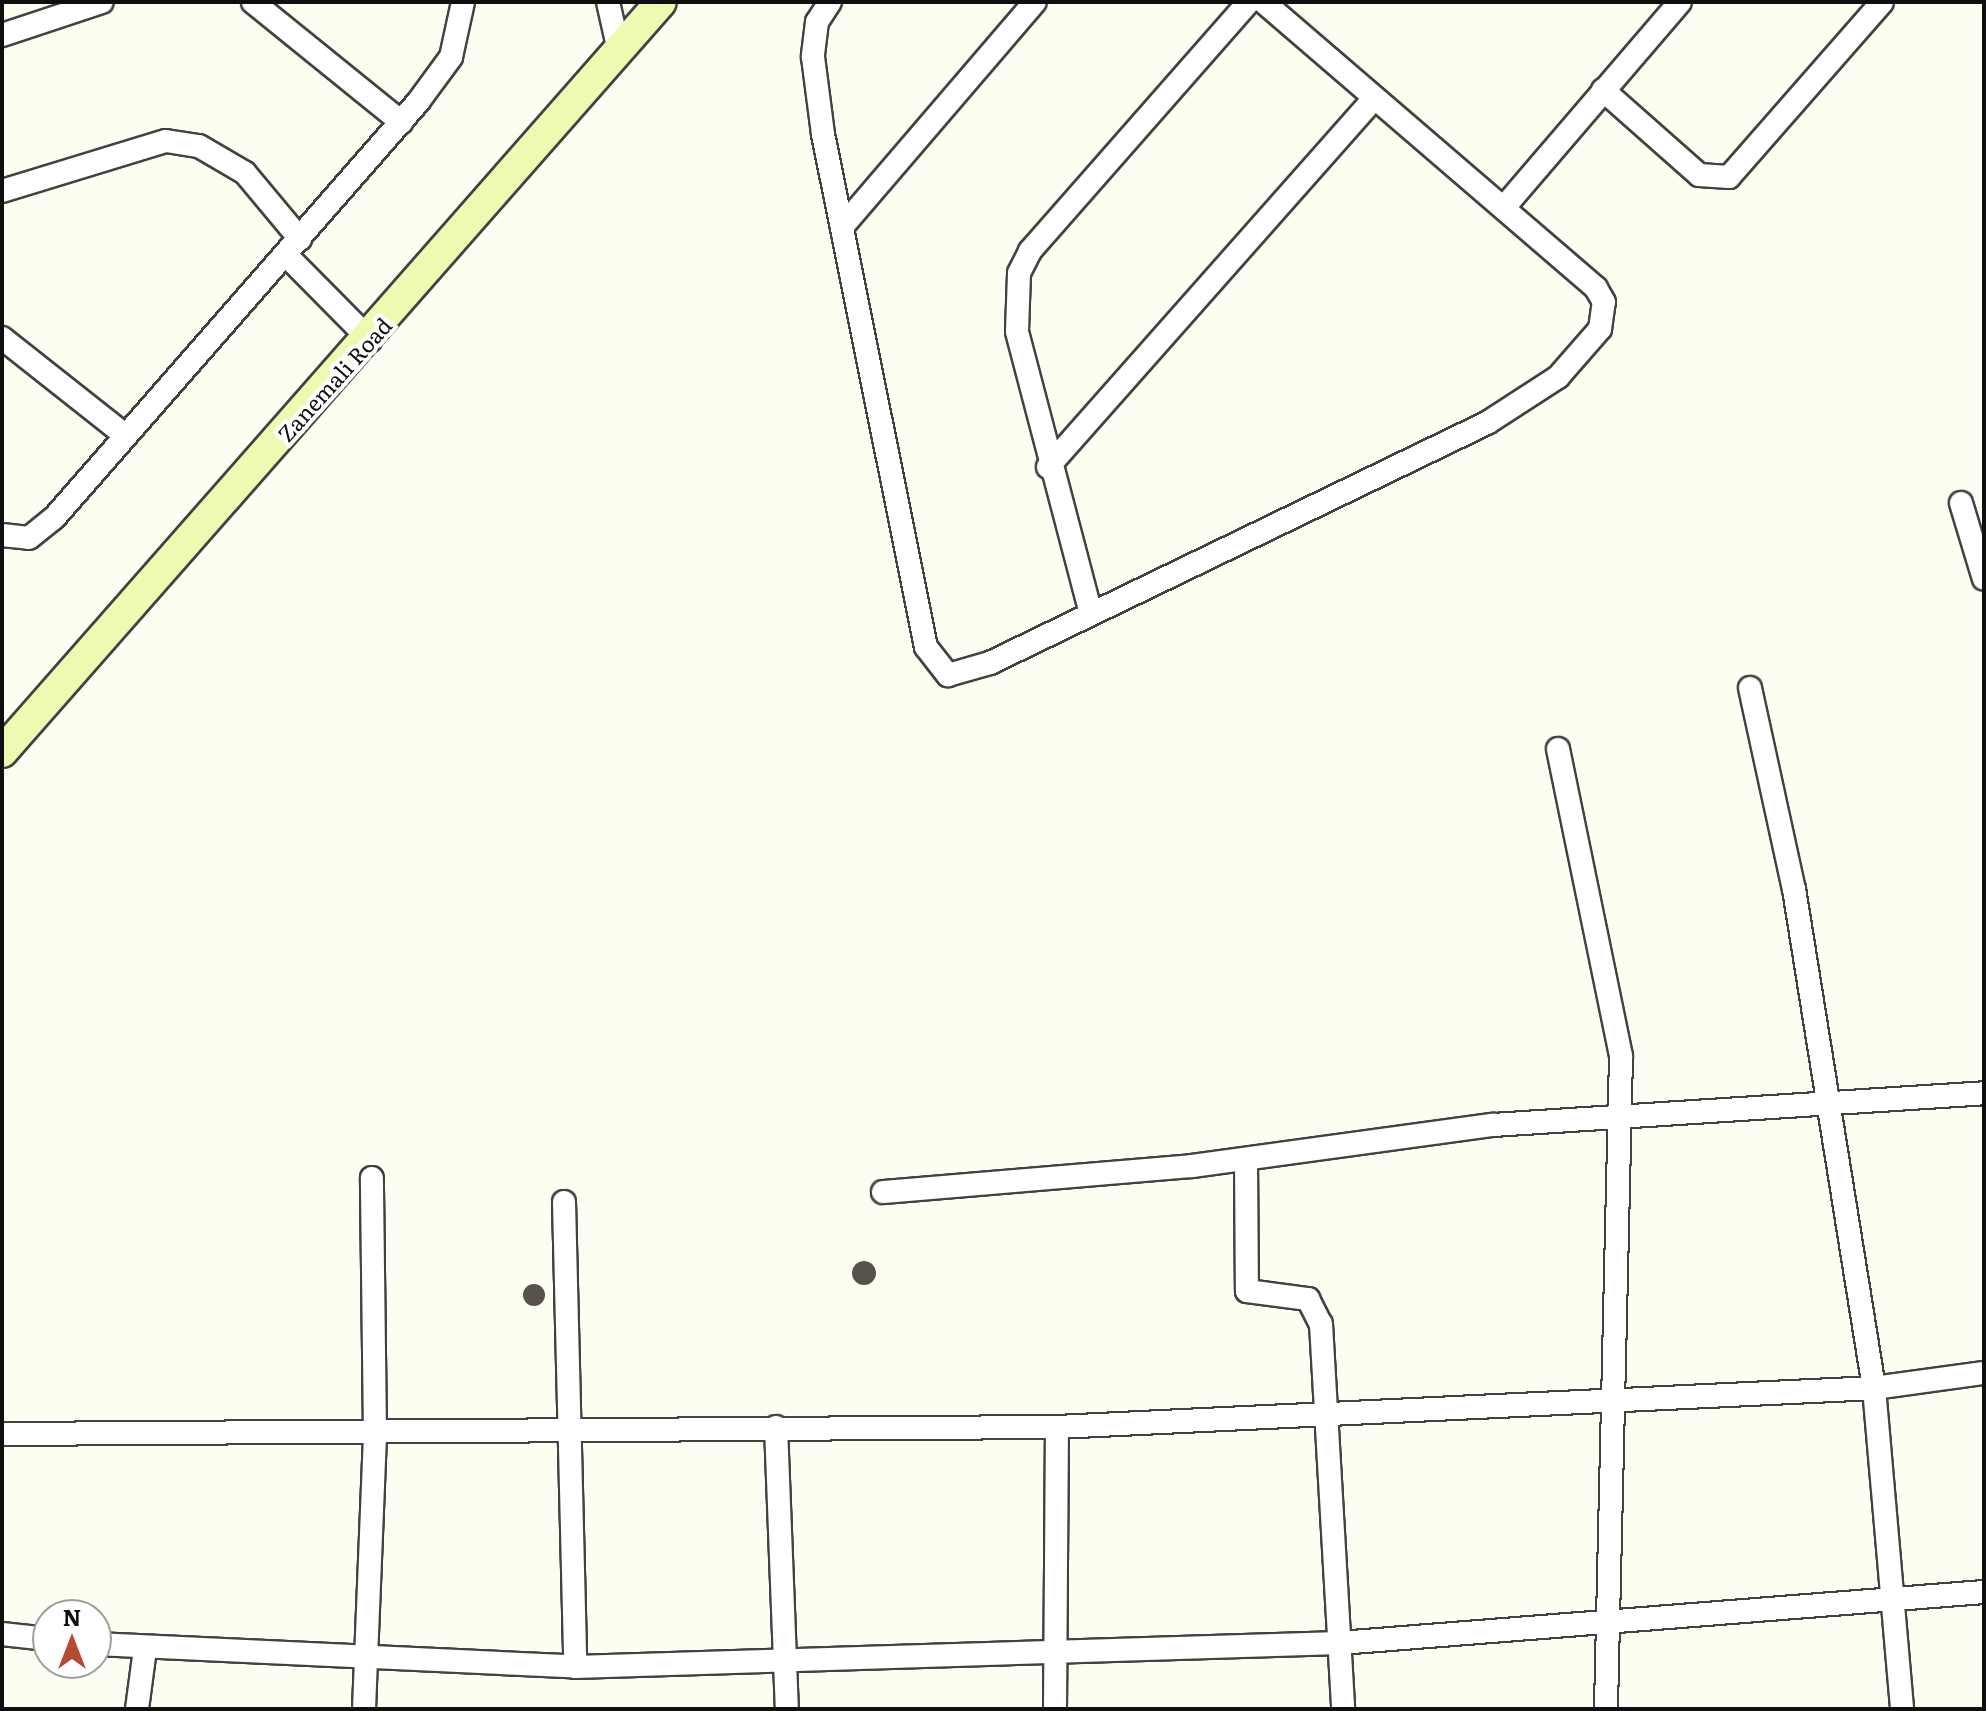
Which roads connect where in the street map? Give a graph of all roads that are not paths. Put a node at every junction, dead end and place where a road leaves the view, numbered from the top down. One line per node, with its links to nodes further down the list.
1 (102, 2): 11 (street)
2 (253, 2): 15 (street)
3 (463, 2): 15 (street)
4 (608, 2): 12 (street)
5 (661, 2): 12 (street, Zanemali Road)
6 (830, 2): 18 (street)
7 (1035, 2): 18 (street)
8 (1680, 2): 13 (street)
9 (1882, 2): 13 (street)
10 (1263, 3): 14 (street); 23 (street)
11 (2, 35)
12 (619, 51): 21 (street, Zanemali Road)
13 (1603, 90): 17 (street)
14 (1373, 100): 17 (street); 23 (street)
15 (401, 122): 19 (street)
16 (2, 191): 19 (street)
17 (1506, 205): 27 (street)
18 (842, 227): 27 (street)
19 (293, 247): 21 (street); 22 (street)
20 (2, 338): 22 (street)
21 (370, 340): 30 (street, Zanemali Road)
22 (125, 435): 25 (street)
23 (1048, 467): 27 (street)
24 (1961, 503): 26 (street)
25 (2, 535)
26 (1984, 579)
27 (1090, 610)
28 (1750, 688): 32 (street)
29 (1558, 749): 33 (street)
30 (2, 752)
31 (1984, 1093): 32 (street)
32 (1828, 1098): 33 (street); 39 (street)
33 (1622, 1114): 34 (street); 40 (street)
34 (1246, 1159): 36 (street); 41 (street)
35 (372, 1178): 46 (street)
36 (883, 1192)
37 (564, 1202): 44 (street)
38 (1984, 1373): 39 (street)
39 (1874, 1388): 40 (street); 48 (street)
40 (1612, 1397): 41 (street); 49 (street)
41 (1328, 1412): 43 (street); 52 (street)
42 (776, 1427): 43 (street); 44 (street); 56 (street)
43 (1057, 1427): 55 (street)
44 (574, 1432): 46 (street); 58 (street)
45 (2, 1434): 46 (street)
46 (375, 1434): 57 (street)
47 (1984, 1592): 48 (street)
48 (1897, 1598): 49 (street); 65 (street)
49 (1605, 1618): 52 (street); 64 (street)
50 (2, 1634): 51 (street)
51 (32, 1637)
52 (1340, 1643): 55 (street); 63 (street)
53 (112, 1646): 54 (street)
54 (145, 1649): 57 (street); 59 (street)
55 (1055, 1650): 56 (street); 62 (street)
56 (785, 1657): 58 (street); 61 (street)
57 (369, 1659): 58 (street); 60 (street)
58 (575, 1667)
59 (137, 1709)
60 (364, 1709)
61 (787, 1709)
62 (1055, 1709)
63 (1343, 1709)
64 (1606, 1709)
65 (1902, 1709)

